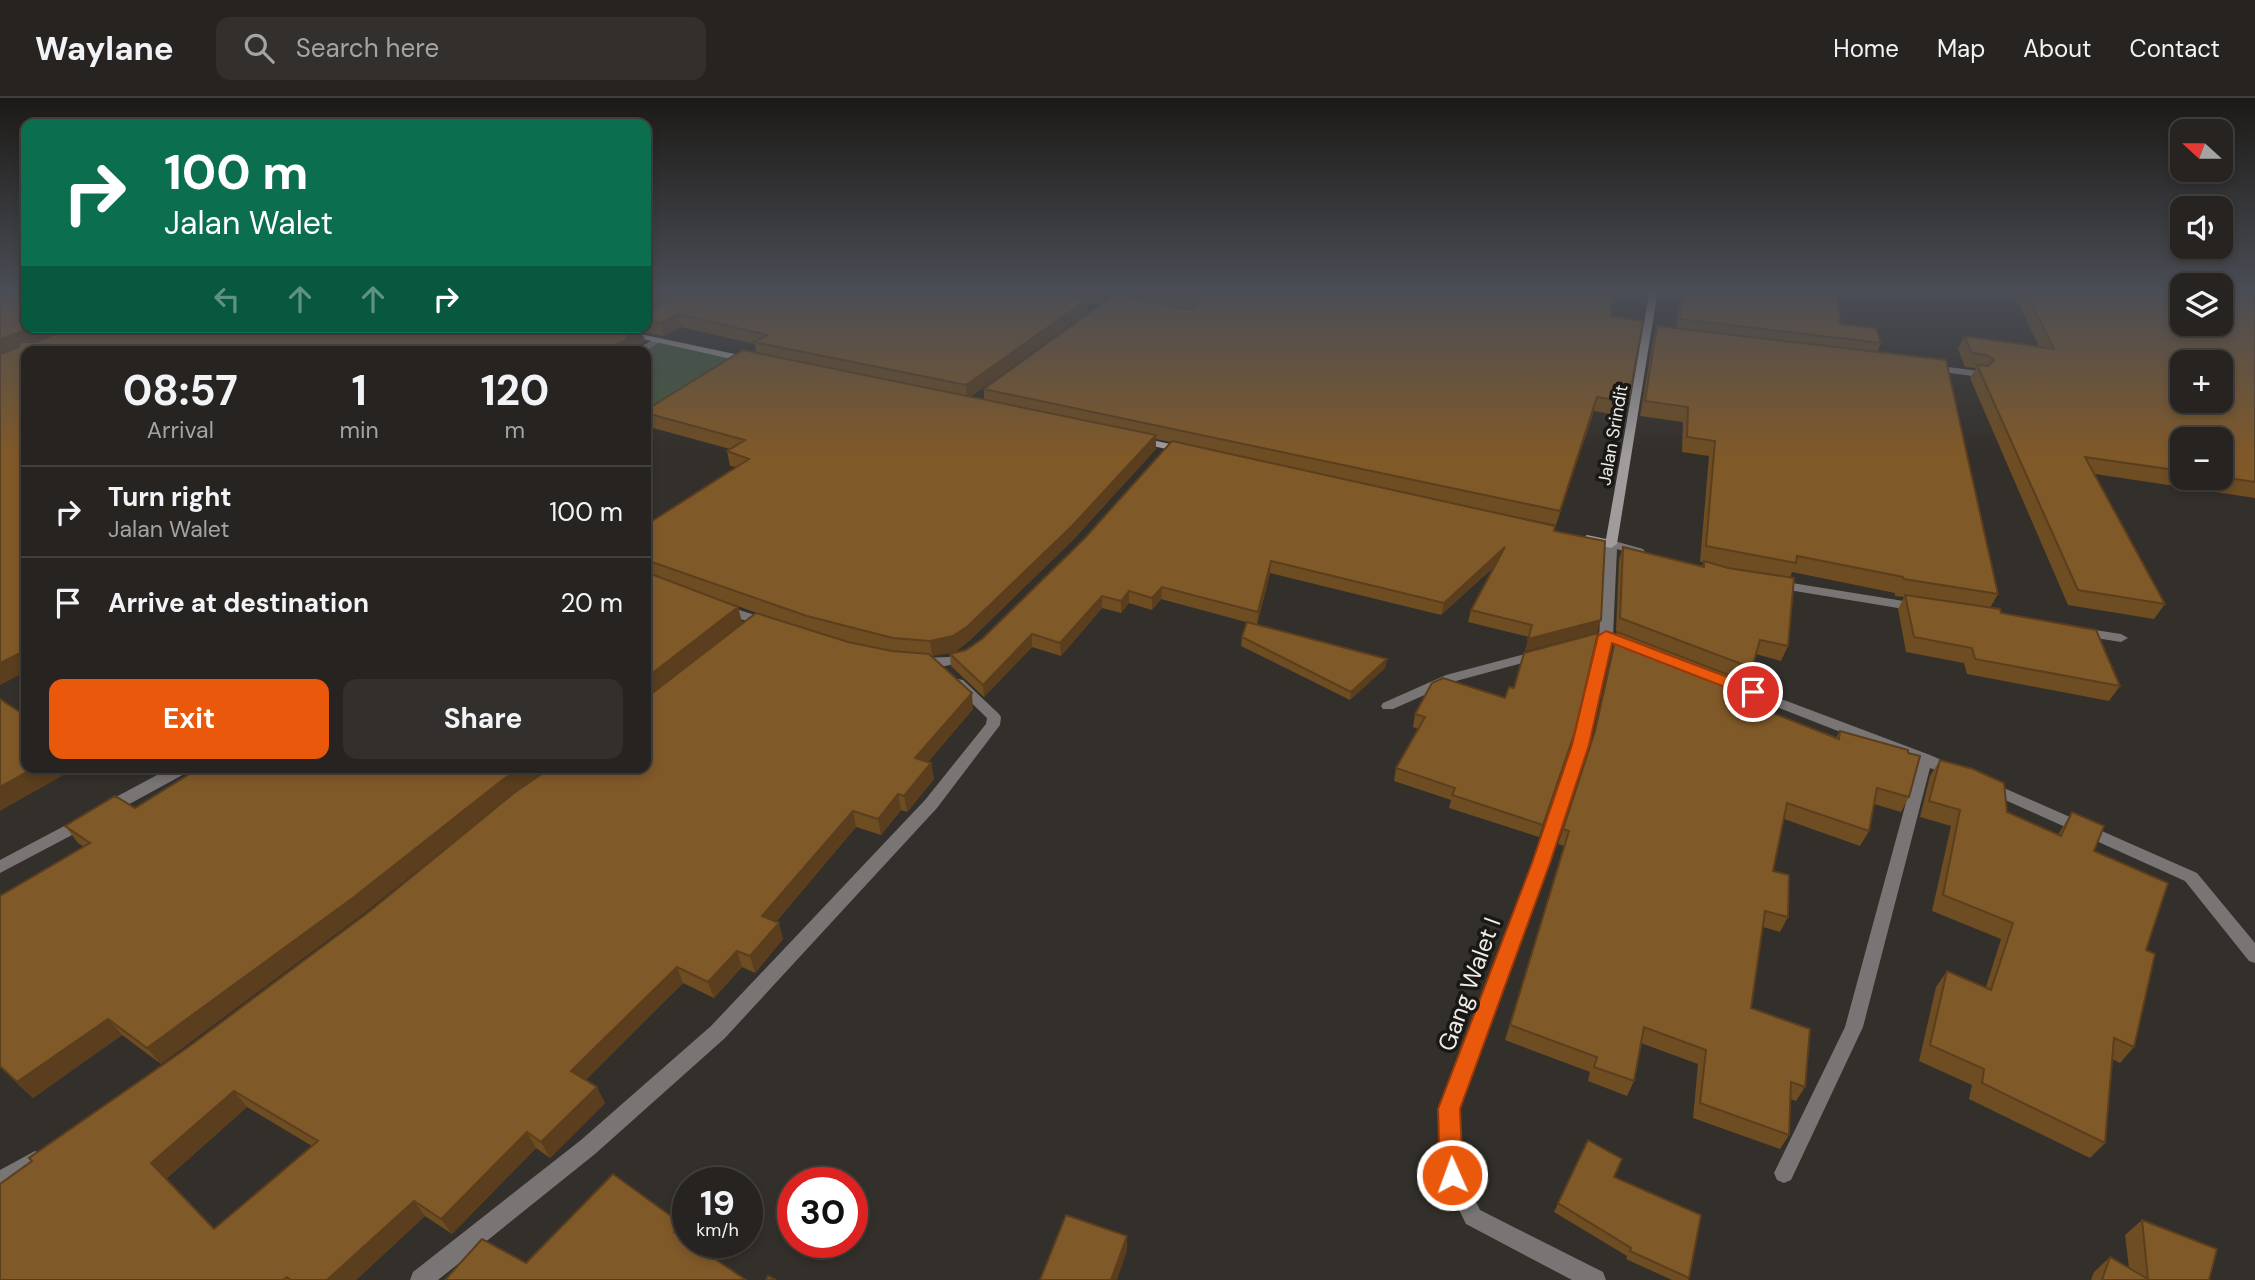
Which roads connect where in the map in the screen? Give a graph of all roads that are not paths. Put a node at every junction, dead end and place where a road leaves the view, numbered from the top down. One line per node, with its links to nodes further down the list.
1 (673, 344): 3 (street)
2 (1646, 344): 9 (street, Jalan Srindit)
3 (766, 363)
4 (1925, 367): 5 (street)
5 (1980, 374)
6 (1128, 438): 7 (street)
7 (1195, 452)
8 (1571, 535): 9 (street)
9 (1611, 544): 10 (street); 31 (street, Gang Walet I)
10 (1648, 554)
11 (1762, 581): 13 (street)
12 (708, 603): 14 (street)
13 (1933, 610)
14 (781, 629)
15 (2067, 630): 16 (street)
16 (2121, 638)
17 (976, 646): 20 (street)
18 (1554, 650): 22 (street)
19 (909, 661): 20 (street)
20 (936, 663): 30 (street)
21 (1708, 675): 23 (street)
22 (1388, 706)
23 (1925, 759): 26 (street); 28 (street)
24 (174, 773): 25 (street)
25 (0, 867)
26 (2255, 956)
27 (46, 1155): 29 (street)
28 (1784, 1173)
29 (0, 1181)
30 (421, 1280)
31 (1595, 1280)

